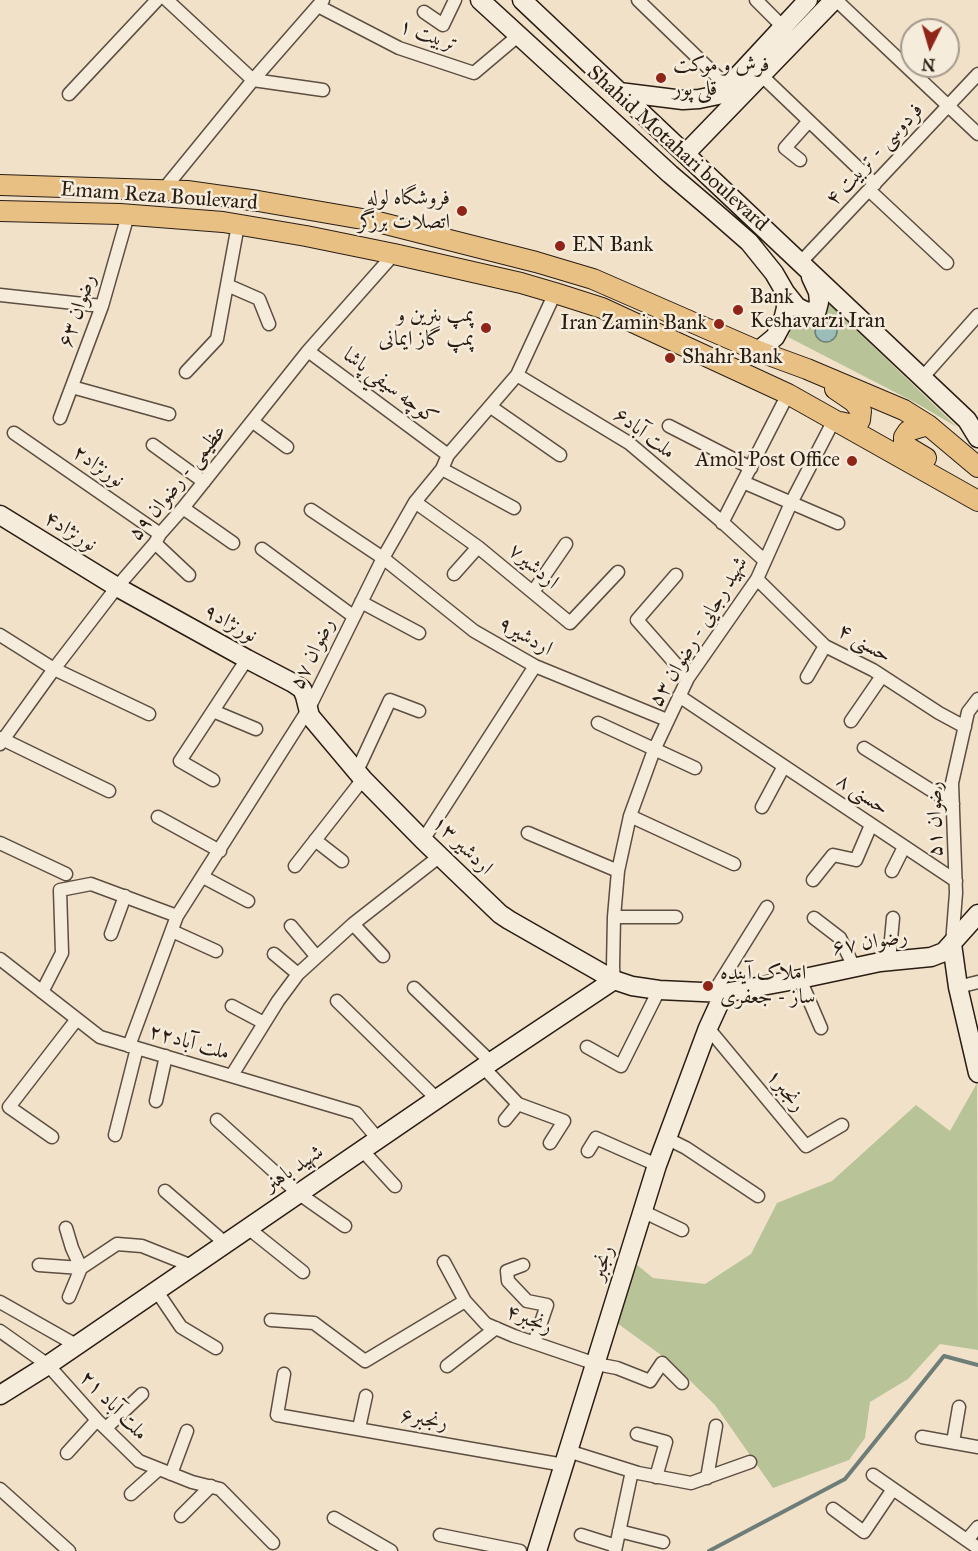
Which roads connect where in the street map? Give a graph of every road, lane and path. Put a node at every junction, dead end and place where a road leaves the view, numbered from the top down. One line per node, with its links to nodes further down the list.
1 (157, 0): 22 (street)
2 (167, 0): 17 (street)
3 (455, 0): 11 (street)
4 (480, 0): 13 (street, Shahid Motahari boulevard)
5 (522, 0): 14 (street, Shahid Motahari boulevard)
6 (638, 0): 18 (street)
7 (756, 0): 12 (street)
8 (808, 0): 12 (street)
9 (835, 0): 16 (street); 23 (street)
10 (320, 3): 13 (street, تربیت ۱); 17 (street)
11 (424, 12)
12 (783, 27): 18 (street)
13 (519, 35): 20 (street, Shahid Motahari boulevard)
14 (596, 70): 20 (street); 21 (street, Shahid Motahari boulevard)
15 (978, 74): 23 (street, فردوسی - تربیت ۴)
16 (761, 75): 24 (street); 26 (street)
17 (253, 80): 19 (street); 30 (street)
18 (727, 86): 21 (street)
19 (323, 90)
20 (578, 90): 39 (street, Shahid Motahari boulevard)
21 (619, 92): 26 (street, Shahid Motahari boulevard)
22 (69, 94)
23 (948, 106): 25 (street); 29 (street, فردوسی - تربیت ۴)
24 (809, 121): 27 (street); 29 (street)
25 (978, 134)
26 (685, 154): 36 (street, Shahid Motahari boulevard)
27 (800, 160)
28 (0, 185): 30 (main road, Emam Reza Boulevard)
29 (872, 187): 35 (street); 36 (street, فردوسی - تربیت ۴)
30 (164, 189): 45 (main road, Emam Reza Boulevard)
31 (0, 211): 32 (main road, Emam Reza Boulevard)
32 (128, 215): 33 (main road, Emam Reza Boulevard); 41 (street, رضوان ۶۳)
33 (238, 225): 34 (main road, Emam Reza Boulevard); 37 (street)
34 (394, 254): 38 (main road, Emam Reza Boulevard); 44 (street, عظیمی - رضوان ۵۹)
35 (947, 263)
36 (803, 266): 39 (street, Shahid Motahari boulevard); 49 (street, Shahid Motahari boulevard)
37 (227, 285): 43 (street); 47 (street)
38 (555, 292): 48 (street, رضوان ۵۷); 51 (main road, Emam Reza Boulevard)
39 (785, 292): 45 (street)
40 (0, 295): 41 (street)
41 (102, 306): 50 (street, رضوان ۶۳)
42 (978, 315): 49 (street)
43 (269, 324)
44 (309, 351): 56 (street, عظیمی - رضوان ۵۹); 63 (street, كوچه سيفي پاشا)
45 (758, 351): 46 (main road, Emam Reza Boulevard)
46 (807, 369): 55 (main road); 57 (main road, Emam Reza Boulevard)
47 (186, 372)
48 (517, 375): 52 (street, رضوان ۵۷); 78 (street, ملت آباد۶)
49 (922, 378): 60 (street, Shahid Motahari boulevard)
50 (72, 387): 53 (street); 54 (street, رضوان ۶۳)
51 (788, 394): 55 (main road, Emam Reza Boulevard); 67 (street)
52 (491, 407): 63 (street, رضوان ۵۷); 64 (street)
53 (169, 414)
54 (60, 418)
55 (837, 421): 70 (main road, Emam Reza Boulevard); 72 (street, شهید رجایی - رضوان ۵۳)
56 (253, 422): 62 (street); 68 (street, عظیمی - رضوان ۵۹)
57 (928, 425): 65 (main road, Emam Reza Boulevard); 70 (main road)
58 (669, 426): 67 (street)
59 (14, 433): 79 (street, نورنژاد۲)
60 (978, 438)
61 (153, 445): 68 (street)
62 (287, 447)
63 (448, 455): 66 (street, رضوان ۵۷)
64 (560, 455)
65 (978, 467)
66 (442, 468): 71 (street, رضوان ۵۷); 74 (street)
67 (751, 468): 69 (street)
68 (204, 482): 73 (street, عظیمی - رضوان ۵۹)
69 (743, 482): 72 (street); 78 (street)
70 (974, 498)
71 (415, 502): 82 (street, اردشیر۷); 84 (street, رضوان ۵۷)
72 (792, 503): 77 (street); 85 (street, شهید رجایی - رضوان ۵۳)
73 (183, 508): 79 (street, عظیمی - رضوان ۵۹); 80 (street)
74 (514, 508)
75 (311, 510): 84 (street, اردشیر۹)
76 (0, 515): 91 (street, نورنژاد۴)
77 (838, 523)
78 (722, 524): 85 (street, ملت آباد۶)
79 (157, 538): 88 (street, نورنژاد۲); 91 (street, عظیمی - رضوان ۵۹)
80 (233, 543)
81 (566, 544): 92 (street)
82 (478, 546): 87 (street); 92 (street, اردشیر۷)
83 (262, 549): 94 (street)
84 (383, 558): 93 (street, رضوان ۵۷); 99 (street, اردشیر۹)
85 (765, 561): 90 (street, شهید رجایی - رضوان ۵۳)
86 (618, 572): 92 (street, اردشیر۷)
87 (454, 574)
88 (189, 575)
89 (676, 575): 103 (street)
90 (757, 579): 97 (street, حسنی ۴); 103 (street, شهید رجایی - رضوان ۵۳)
91 (117, 587): 98 (street, نورنژاد۹); 100 (street, عظیمی - رضوان ۵۹)
92 (533, 592)
93 (361, 602): 94 (street, رضوان ۵۷); 95 (street)
94 (353, 616): 106 (street, رضوان ۵۷)
95 (419, 633)
96 (0, 635): 100 (street)
97 (825, 646): 101 (street, حسنی ۴); 102 (street)
98 (247, 659): 106 (street, نورنژاد۹); 107 (street)
99 (535, 666): 110 (street, اردشیر۹); 130 (street)
100 (54, 669): 109 (street); 115 (street, عظیمی - رضوان ۵۹)
101 (882, 676): 111 (street); 113 (street, حسنی ۴)
102 (807, 677)
103 (688, 678): 104 (street, شهید رجایی - رضوان ۵۳)
104 (679, 696): 110 (street, شهید رجایی - رضوان ۵۳); 118 (street, حسنی ۸)
105 (978, 699): 113 (street, رضوان ۵۱)
106 (308, 710): 120 (street, اردشیر ۱۳); 133 (street, رضوان ۵۷)
107 (213, 711): 114 (street); 121 (street)
108 (419, 711): 120 (street)
109 (149, 714)
110 (667, 720): 117 (street, شهید رجایی - رضوان ۵۳)
111 (851, 721)
112 (598, 723): 117 (street)
113 (965, 727): 123 (street, رضوان ۵۱)
114 (256, 729)
115 (1, 740): 122 (street)
116 (864, 747): 123 (street)
117 (654, 750): 119 (street); 125 (street, شهید رجایی - رضوان ۵۳)
118 (784, 766): 124 (street); 127 (street, حسنی ۸)
119 (695, 768)
120 (360, 775): 129 (street); 130 (street, اردشیر ۱۳)
121 (213, 780)
122 (109, 791)
123 (953, 804): 143 (street, رضوان ۵۱)
124 (762, 807)
125 (630, 816): 136 (street); 138 (street, شهید رجایی - رضوان ۵۳)
126 (158, 817): 133 (street)
127 (871, 825): 132 (street, حسنی ۸); 142 (street)
128 (528, 833): 138 (street)
129 (315, 840): 135 (street); 137 (street)
130 (423, 840): 134 (street, اردشیر ۱۳)
131 (0, 843): 140 (street)
132 (904, 847): 139 (street); 143 (street, حسنی ۸)
133 (220, 852): 141 (street, رضوان ۵۷)
134 (440, 856): 153 (street); 167 (street, اردشیر ۱۳)
135 (342, 861)
136 (734, 864)
137 (295, 866)
138 (618, 871): 149 (street, شهید رجایی - رضوان ۵۳)
139 (892, 871)
140 (66, 874)
141 (203, 877): 145 (street); 148 (street, رضوان ۵۷)
142 (813, 880)
143 (956, 882): 157 (street, رضوان ۵۱)
144 (125, 896): 148 (street); 156 (street); 172 (street)
145 (248, 901)
146 (767, 908): 173 (street)
147 (978, 914): 157 (street)
148 (177, 916): 155 (street, رضوان ۵۷)
149 (614, 917): 150 (street); 167 (street, شهید رجایی - رضوان ۵۳)
150 (676, 917)
151 (814, 918): 164 (street)
152 (893, 918): 163 (street)
153 (353, 924): 160 (street); 161 (street)
154 (291, 926): 160 (street)
155 (172, 931): 158 (street); 180 (street, رضوان ۵۷)
156 (111, 934)
157 (952, 944): 163 (street, رضوان ۶۷); 169 (street)
158 (216, 951)
159 (274, 954): 165 (street)
160 (316, 956): 165 (street)
161 (383, 956)
162 (0, 959): 172 (street, ملت آباد۲۲)
163 (889, 961): 164 (street, رضوان ۶۷)
164 (854, 967): 166 (street, رضوان ۶۷)
165 (298, 974): 177 (street)
166 (800, 979): 173 (street, رضوان ۶۷); 179 (street)
167 (614, 980): 171 (street, رضوان ۶۷); 183 (street, شهید باهنر)
168 (978, 982): 169 (street)
169 (958, 987): 184 (street)
170 (414, 988): 183 (street)
171 (659, 990): 173 (street, رضوان ۶۷); 181 (street)
172 (42, 992): 176 (street, ملت آباد۲۲)
173 (719, 993): 178 (street, رنجبر)
174 (337, 1001): 186 (street)
175 (232, 1006): 177 (street)
176 (77, 1019): 180 (street, ملت آباد۲۲); 193 (street)
177 (264, 1023): 185 (street)
178 (708, 1028): 191 (street, رنجبر۱); 194 (street, رنجبر)
179 (820, 1028)
180 (133, 1047): 182 (street, ملت آباد۲۲); 192 (street, رضوان ۵۷)
181 (587, 1047)
182 (166, 1056): 185 (street, ملت آباد۲۲); 187 (street)
183 (487, 1064): 186 (street, شهید باهنر); 188 (street)
184 (977, 1070)
185 (231, 1075): 195 (street, ملت آباد۲۲)
186 (437, 1099): 195 (street, شهید باهنر)
187 (156, 1101)
188 (518, 1104): 190 (street); 196 (street)
189 (217, 1120): 202 (street)
190 (505, 1120)
191 (842, 1125)
192 (116, 1135)
193 (52, 1137)
194 (666, 1138): 199 (street, رنجبر); 203 (street)
195 (378, 1139): 197 (street, شهید باهنر)
196 (550, 1143)
197 (362, 1150): 200 (street); 202 (street, شهید باهنر)
198 (588, 1151): 199 (street)
199 (657, 1165): 204 (street, رنجبر)
200 (395, 1186)
201 (165, 1191): 209 (street)
202 (298, 1193): 205 (street); 207 (street, شهید باهنر)
203 (758, 1196)
204 (642, 1211): 208 (street); 226 (street, رنجبر)
205 (345, 1226)
206 (66, 1228): 214 (street)
207 (248, 1228): 209 (street, شهید باهنر); 215 (street)
208 (682, 1230)
209 (225, 1243): 213 (street, شهید باهنر)
210 (444, 1262): 218 (street, رنجبر۴)
211 (39, 1265): 214 (street)
212 (522, 1265): 223 (street)
213 (192, 1266): 214 (street); 216 (street, شهید باهنر)
214 (81, 1268): 217 (street)
215 (303, 1272)
216 (156, 1290): 224 (street, شهید باهنر); 225 (street)
217 (69, 1298)
218 (465, 1301): 220 (street); 221 (street, رنجبر۴)
219 (0, 1302): 224 (street)
220 (271, 1320)
221 (496, 1328): 223 (street, رنجبر۴); 228 (street)
222 (0, 1331): 227 (street, ملت آباد ۲۱)
223 (534, 1343): 226 (street, رنجبر۴)
224 (76, 1345): 227 (street, شهید باهنر)
225 (216, 1348)
226 (596, 1364): 230 (street, رنجبر۴); 244 (street, رنجبر)
227 (48, 1365): 232 (street, شهید باهنر); 235 (street, ملت آباد ۲۱)
228 (447, 1366)
229 (284, 1374): 237 (street, رنجبر۶)
230 (682, 1383)
231 (142, 1394): 235 (street)
232 (0, 1395)
233 (366, 1396): 237 (street)
234 (959, 1407): 241 (street)
235 (101, 1424): 243 (street); 246 (street, ملت آباد ۲۱)
236 (716, 1426): 251 (street)
237 (358, 1428): 244 (street, رنجبر۶)
238 (187, 1431): 248 (street)
239 (637, 1434): 250 (street)
240 (922, 1437): 241 (street)
241 (953, 1442): 242 (street)
242 (978, 1447)
243 (67, 1453)
244 (566, 1458): 247 (street, رنجبر۶); 271 (street, رنجبر)
245 (750, 1462): 251 (street, رنجبر۶)
246 (159, 1469): 248 (street, ملت آباد ۲۱); 255 (street)
247 (632, 1471): 250 (street, رنجبر۶); 260 (street)
248 (171, 1474): 252 (street, ملت آباد ۲۱)
249 (873, 1475): 254 (street)
250 (656, 1477): 251 (street, رنجبر۶)
251 (707, 1478)
252 (211, 1486): 257 (street); 265 (street, ملت آباد ۲۱)
253 (0, 1489): 268 (street)
254 (893, 1489): 256 (street); 263 (street)
255 (131, 1494)
256 (833, 1509)
257 (181, 1516)
258 (334, 1518): 269 (street)
259 (978, 1527): 263 (street)
260 (620, 1531): 264 (street); 266 (street)
261 (440, 1535): 270 (street)
262 (581, 1535): 266 (street)
263 (967, 1540): 267 (street)
264 (663, 1542)
265 (273, 1543)
266 (616, 1548)
267 (978, 1548)
268 (69, 1551)
269 (391, 1551)
270 (520, 1551)
271 (537, 1551)

